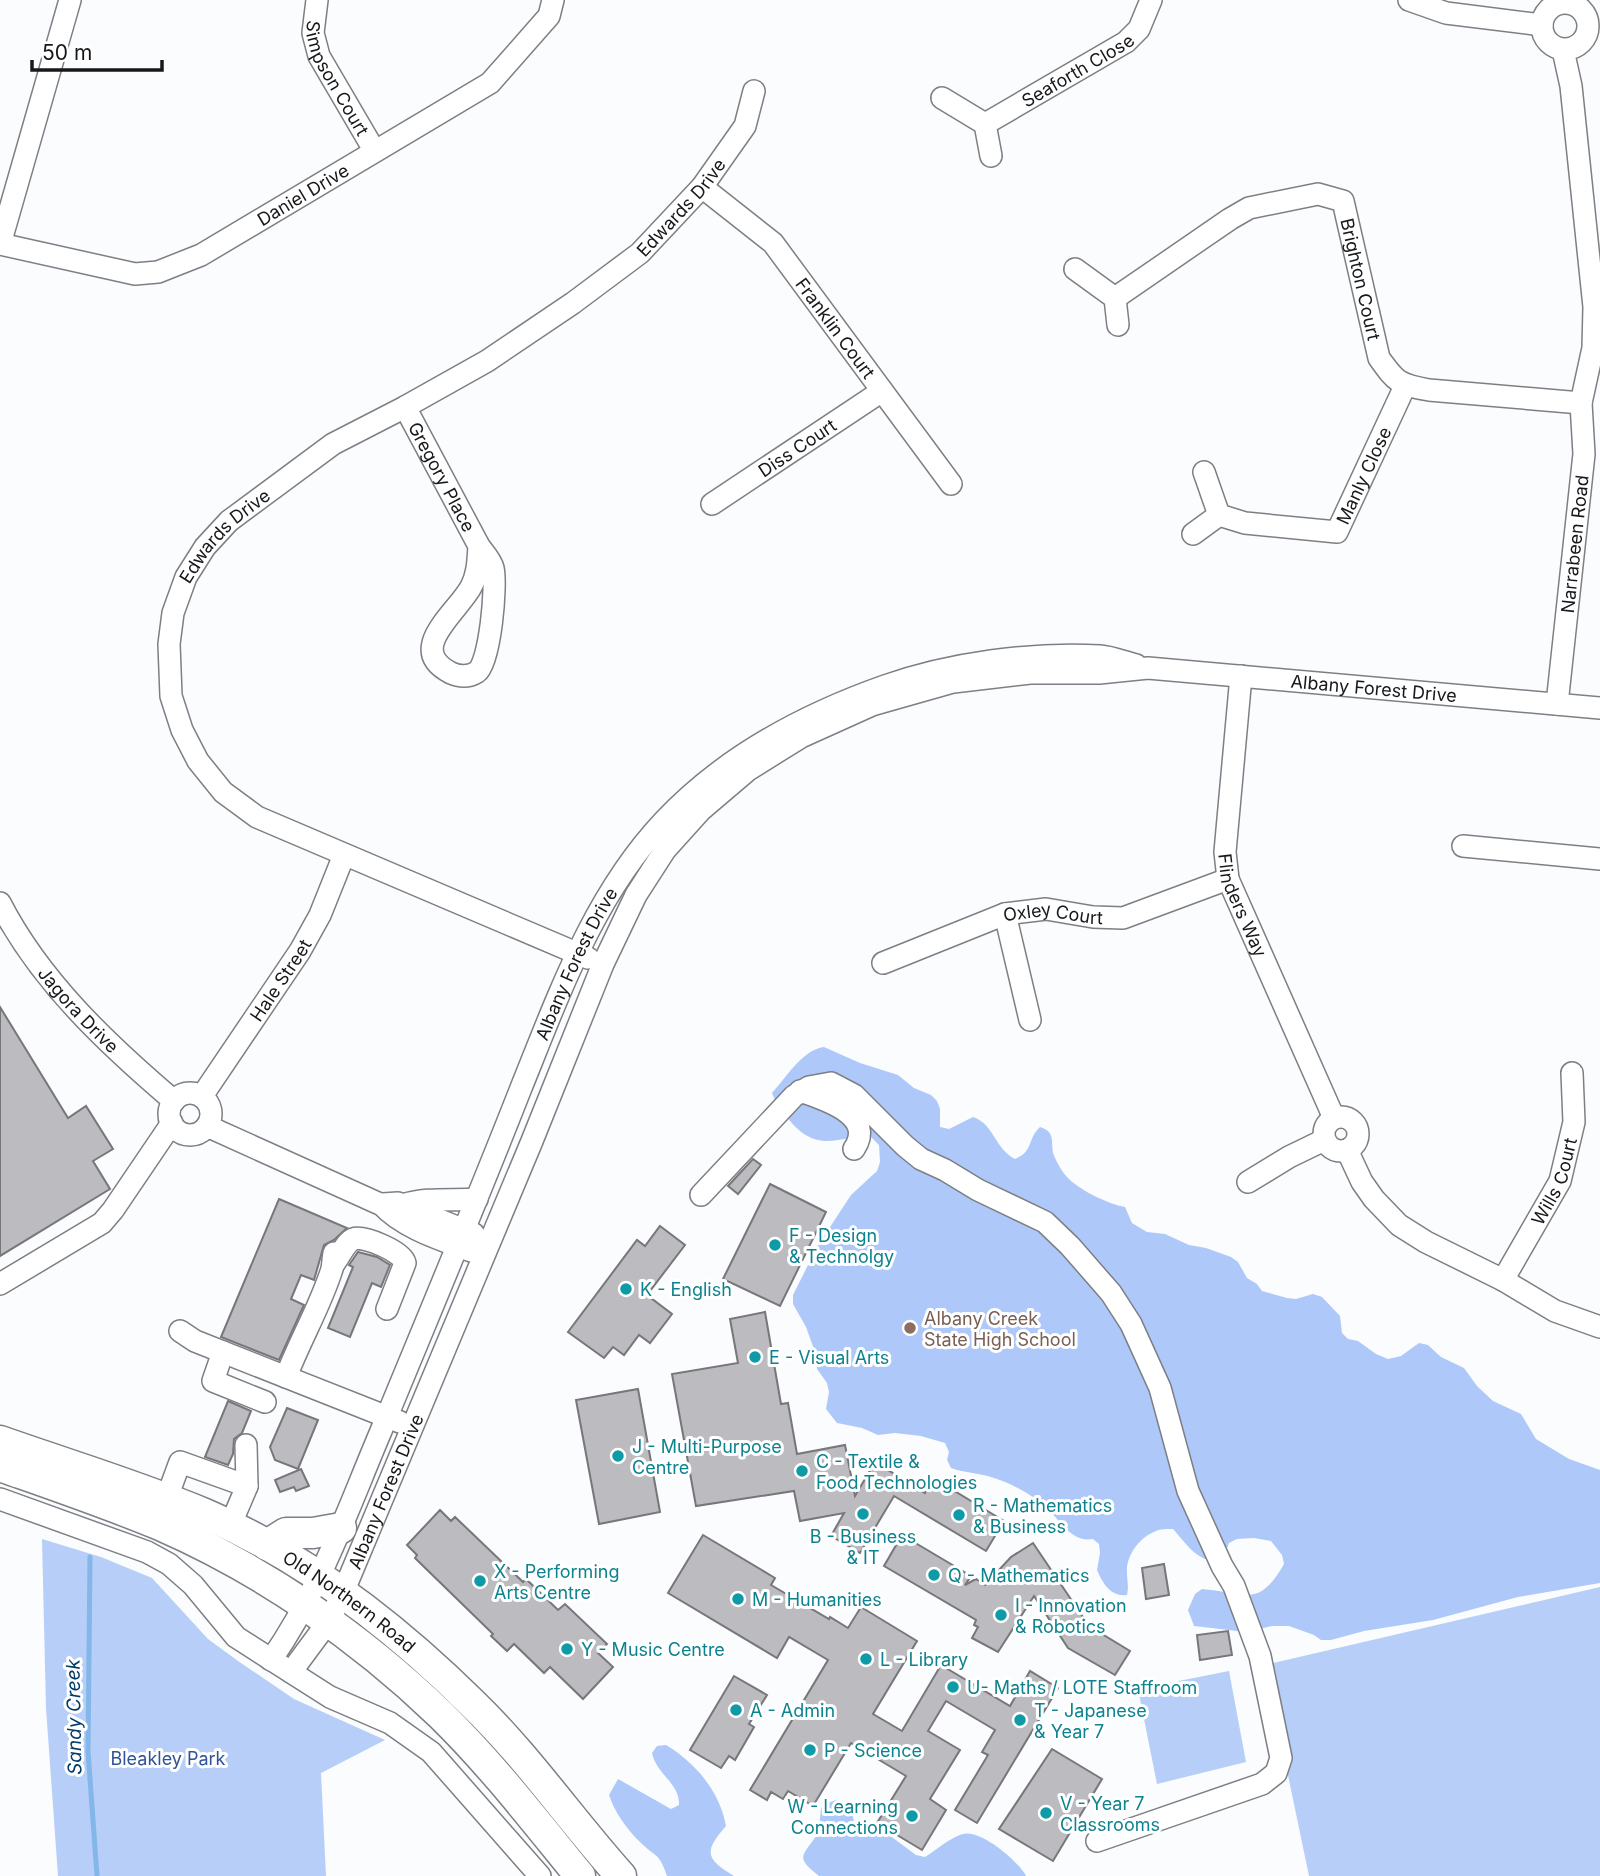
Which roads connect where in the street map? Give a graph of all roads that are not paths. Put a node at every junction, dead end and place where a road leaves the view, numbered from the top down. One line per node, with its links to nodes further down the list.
1 (70, 0): 15 (street)
2 (317, 0): 12 (street, Simpson Court)
3 (553, 0): 12 (street, Daniel Drive)
4 (1151, 0): 11 (street, Seaforth Close)
5 (1409, 0): 7 (street)
6 (1572, 2): 7 (street); 8 (street)
7 (1542, 25): 8 (street)
8 (1563, 50): 21 (street, Narrabeen Road)
9 (754, 91): 14 (street, Edwards Drive)
10 (942, 97): 11 (street)
11 (985, 124): 13 (street)
12 (374, 150): 15 (street, Daniel Drive)
13 (991, 156)
14 (702, 187): 20 (street, Franklin Court); 22 (street, Edwards Drive)
15 (0, 244)
16 (1075, 269): 17 (street)
17 (1115, 298): 18 (street); 19 (street, Brighton Court)
18 (1118, 325)
19 (1405, 386): 21 (street); 26 (street, Manly Close)
20 (882, 391): 24 (street, Franklin Court); 25 (street, Diss Court)
21 (1581, 403): 31 (street, Narrabeen Road)
22 (405, 407): 28 (street, Gregory Place); 34 (street, Edwards Drive)
23 (1204, 472): 26 (street)
24 (951, 484)
25 (712, 504)
26 (1219, 514): 27 (street)
27 (1193, 534)
28 (479, 546): 28 (street, Gregory Place)
29 (1148, 668): 30 (street, Albany Forest Drive); 39 (street, Albany Forest Drive); 41 (street, Albany Forest Drive)
30 (1241, 676): 31 (street, Albany Forest Drive); 36 (street, Flinders Way)
31 (1557, 704): 32 (street, Albany Forest Drive)
32 (1600, 708)
33 (1463, 846): 35 (street)
34 (344, 855): 39 (street, Edwards Drive); 45 (street, Hale Street)
35 (1600, 859)
36 (1228, 878): 38 (street, Oxley Court); 47 (street, Flinders Way)
37 (0, 903): 46 (street, Jagora Drive)
38 (1004, 914): 40 (street, Oxley Court); 42 (street)
39 (576, 953): 41 (street, Edwards Drive); 55 (street, Albany Forest Drive)
40 (883, 963)
41 (603, 964): 53 (street, Albany Forest Drive)
42 (1030, 1020)
43 (1572, 1073): 62 (street, Wills Court)
44 (800, 1091): 51 (street); 56 (street); 85 (street)
45 (202, 1096): 46 (street); 49 (street)
46 (174, 1101): 48 (street)
47 (1334, 1118): 50 (street); 52 (street)
48 (172, 1123): 49 (street); 63 (street)
49 (207, 1126): 57 (street)
50 (1324, 1140): 52 (street); 54 (street)
51 (854, 1149)
52 (1347, 1150): 62 (street)
53 (520, 1167): 55 (street); 60 (street, Albany Forest Drive)
54 (1248, 1182)
55 (480, 1191): 57 (street); 58 (street, Albany Forest Drive)
56 (701, 1195)
57 (393, 1205): 58 (street)
58 (461, 1238): 60 (street); 70 (street, Albany Forest Drive)
59 (338, 1244): 61 (street)
60 (486, 1248): 71 (street, Albany Forest Drive)
61 (333, 1265): 64 (street); 68 (street)
62 (1503, 1280): 65 (street)
63 (0, 1284)
64 (387, 1310)
65 (1600, 1327)
66 (180, 1331): 67 (street)
67 (223, 1352): 68 (street); 69 (street)
68 (286, 1377): 70 (street)
69 (265, 1402)
70 (387, 1417): 71 (street); 79 (street, Albany Forest Drive)
71 (412, 1427): 81 (street, Albany Forest Drive)
72 (0, 1441): 77 (highway, Old Northern Road)
73 (246, 1444): 75 (street)
74 (0, 1466): 82 (highway, Old Northern Road)
75 (247, 1486): 77 (street); 78 (street)
76 (0, 1499): 83 (street)
77 (166, 1500): 78 (highway, Old Northern Road)
78 (230, 1526): 80 (highway, Old Northern Road)
79 (341, 1528): 80 (highway); 81 (street, Albany Forest Drive)
80 (267, 1545): 81 (highway, Old Northern Road)
81 (331, 1587): 82 (street, Albany Forest Drive); 88 (highway, Old Northern Road)
82 (317, 1614): 83 (street, Old Northern Road); 84 (street, Old Northern Road); 87 (highway, Old Northern Road)
83 (271, 1660): 84 (street)
84 (290, 1672): 86 (street)
85 (1097, 1841)
86 (540, 1876)
87 (580, 1876)
88 (621, 1876)

